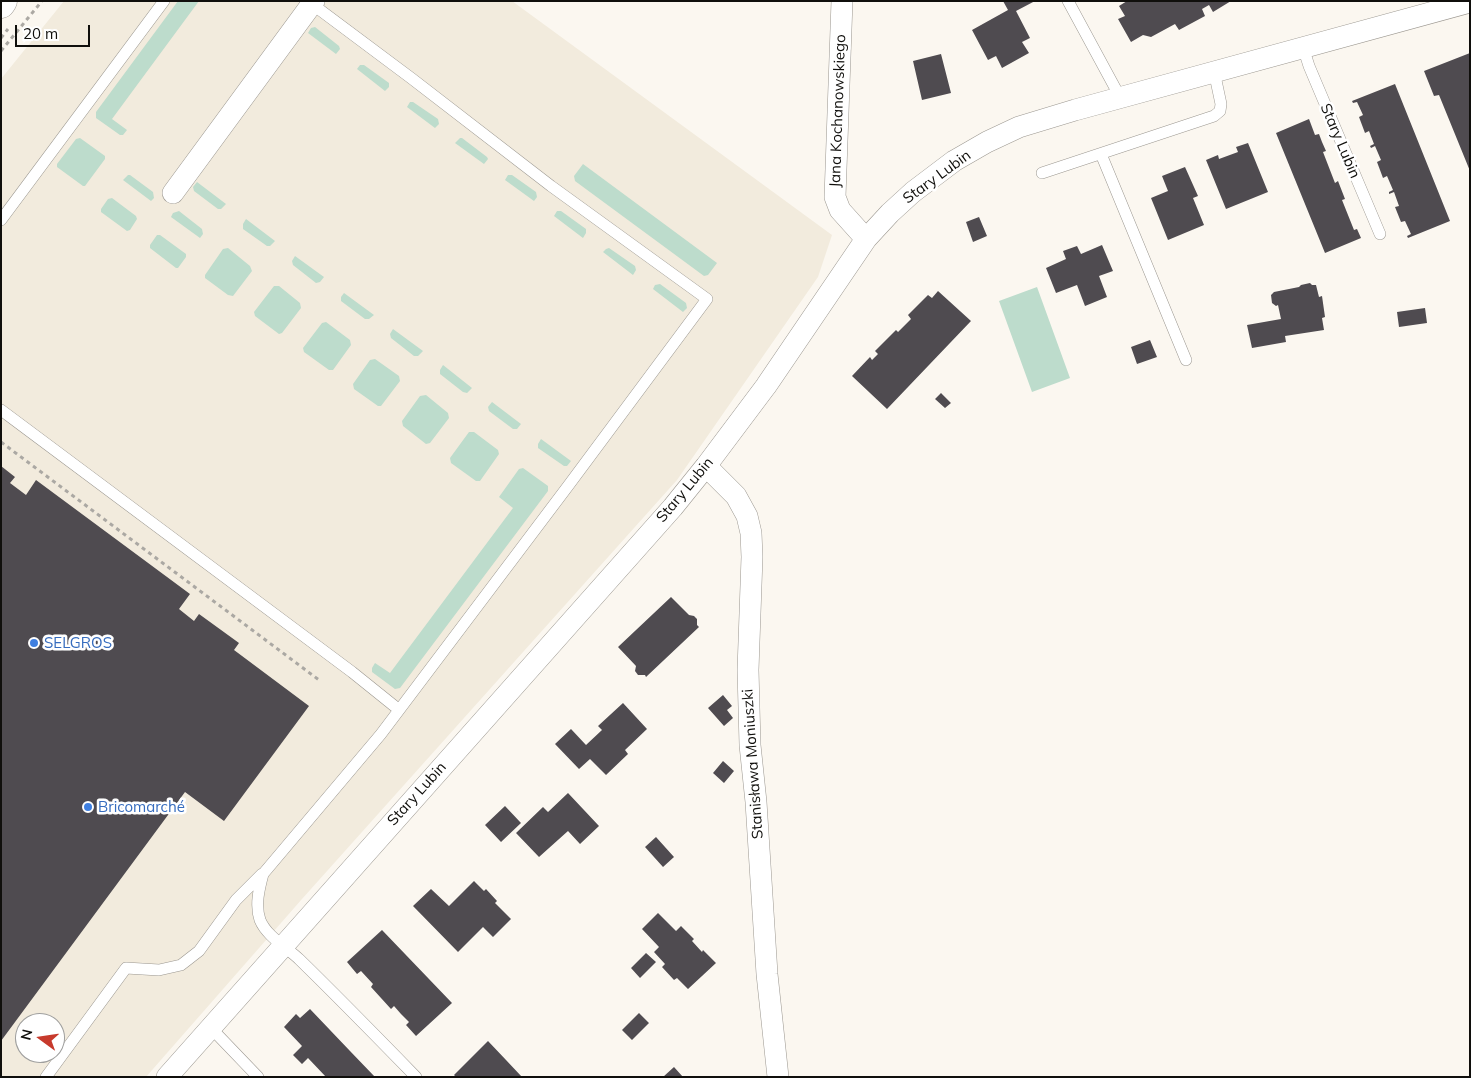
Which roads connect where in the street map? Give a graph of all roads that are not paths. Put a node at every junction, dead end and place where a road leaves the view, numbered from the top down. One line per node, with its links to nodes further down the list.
1 (164, 1): 12 (lane)
2 (842, 1): 14 (street, Jana Kochanowskiego)
3 (1068, 1): 8 (lane)
4 (312, 2): 11 (street); 18 (lane)
5 (1470, 2): 6 (street, Stary Lubin)
6 (1303, 47): 7 (street, Stary Lubin); 13 (lane, Stary Lubin)
7 (1214, 71): 8 (street, Stary Lubin); 9 (lane)
8 (1120, 97): 14 (street, Stary Lubin)
9 (1101, 154): 10 (lane); 15 (lane)
10 (1042, 173)
11 (173, 193)
12 (1, 220)
13 (1380, 234)
14 (866, 239): 17 (street, Stary Lubin)
15 (1186, 360)
16 (1, 410): 18 (lane)
17 (706, 466): 20 (street, Stary Lubin); 26 (street, Stanisława Moniuszki)
18 (398, 709): 19 (lane)
19 (262, 874): 20 (lane); 22 (lane)
20 (283, 946): 21 (street, Stary Lubin); 25 (lane)
21 (211, 1028): 23 (street, Stary Lubin); 24 (lane)
22 (46, 1077)
23 (167, 1077)
24 (258, 1077)
25 (416, 1077)
26 (778, 1077)

